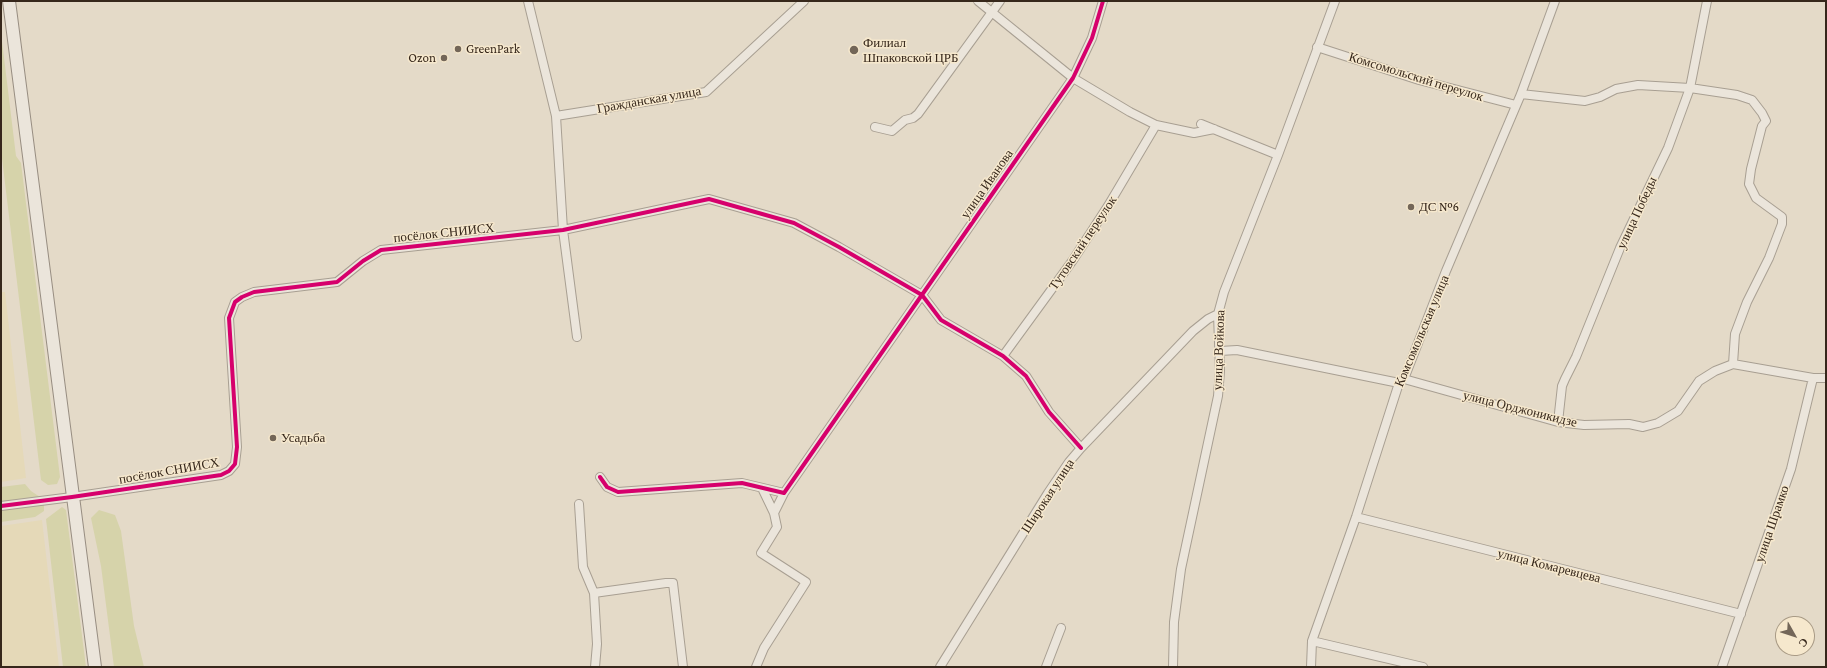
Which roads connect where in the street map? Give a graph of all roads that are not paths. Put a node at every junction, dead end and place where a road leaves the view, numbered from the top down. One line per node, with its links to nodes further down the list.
1 (9, 1): 37 (street)
2 (528, 1): 16 (street)
3 (804, 1): 16 (street, Гражданская улица)
4 (978, 1): 10 (street)
5 (1000, 1): 10 (street)
6 (1103, 1): 12 (street, улица Иванова)
7 (1335, 1): 11 (street, улица Войкова)
8 (1555, 1): 14 (street, Комсомольская улица)
9 (1707, 1): 13 (street, улица Победы)
10 (991, 13): 12 (street); 19 (street)
11 (1317, 47): 15 (street, Комсомольский переулок); 21 (street, улица Войкова)
12 (1073, 78): 18 (street); 23 (street, улица Иванова)
13 (1690, 88): 14 (street); 28 (street); 32 (street, улица Победы)
14 (1521, 94): 15 (street, Комсомольская улица)
15 (1516, 105): 31 (street, Комсомольская улица)
16 (556, 116): 22 (street)
17 (1201, 124): 20 (street)
18 (1156, 125): 20 (street); 27 (street, Тутовский переулок)
19 (875, 127)
20 (1214, 129): 21 (street)
21 (1278, 155): 24 (street, улица Войкова)
22 (563, 230): 23 (street, посёлок СНИИСХ); 25 (street); 37 (street, посёлок СНИИСХ)
23 (922, 295): 27 (street); 36 (street, улица Иванова)
24 (1218, 314): 26 (street, улица Войкова); 33 (street, Широкая улица)
25 (577, 337)
26 (1220, 351): 31 (street, улица Орджоникидзе); 52 (street, улица Войкова)
27 (1003, 356): 33 (street)
28 (1733, 364): 29 (street); 32 (street, улица Орджоникидзе)
29 (1813, 378): 30 (street); 43 (street, улица Шрамко)
30 (1826, 378)
31 (1402, 381): 32 (street, улица Орджоникидзе); 41 (street, Комсомольская улица)
32 (1558, 422)
33 (1081, 448): 50 (street, Широкая улица)
34 (600, 477): 35 (street)
35 (762, 488): 36 (street); 40 (street)
36 (784, 493): 40 (street, улица Иванова)
37 (72, 498): 39 (street); 46 (street)
38 (579, 504): 42 (street)
39 (1, 506)
40 (774, 513): 49 (street)
41 (1356, 517): 43 (street, улица Комаревцева); 45 (street, Комсомольская улица)
42 (594, 593): 47 (street); 48 (street)
43 (1741, 614): 55 (street, улица Шрамко)
44 (1061, 628): 51 (street)
45 (1312, 641): 53 (street, Комсомольская улица); 54 (street)
46 (95, 667)
47 (595, 667)
48 (683, 667)
49 (756, 667)
50 (940, 667)
51 (1046, 667)
52 (1173, 667)
53 (1311, 667)
54 (1424, 667)
55 (1722, 667)

